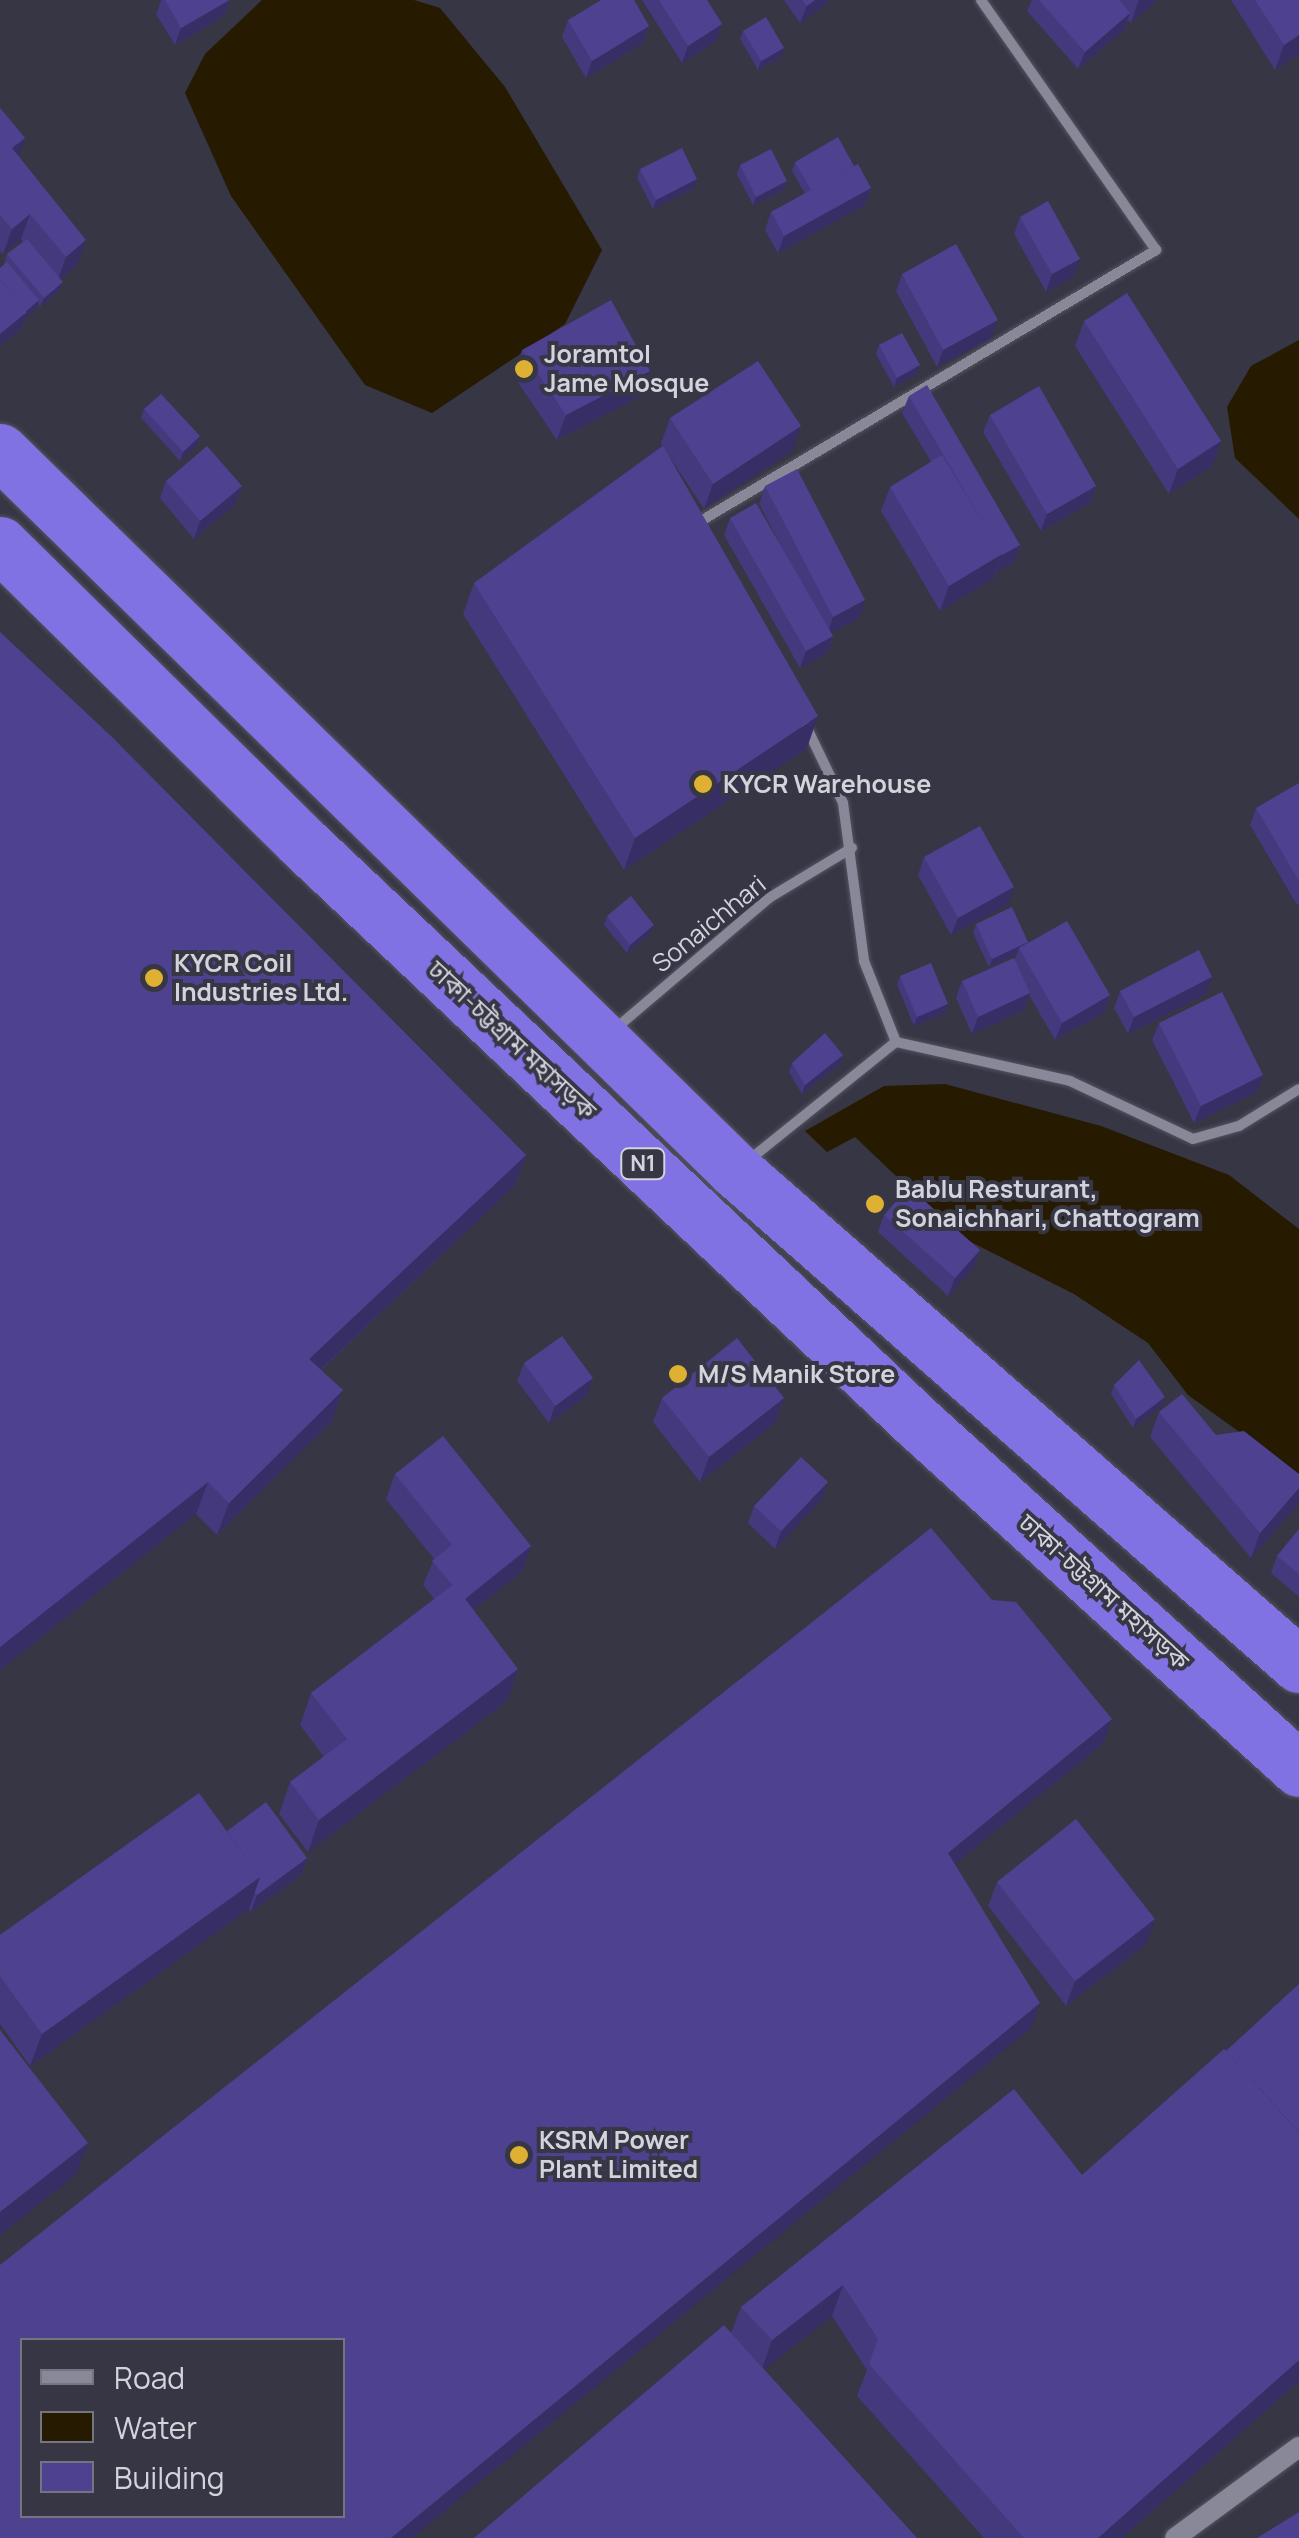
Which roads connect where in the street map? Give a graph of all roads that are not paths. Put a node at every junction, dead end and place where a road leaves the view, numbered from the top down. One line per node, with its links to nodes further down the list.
1 (981, 0): 3 (street)
2 (0, 452): 7 (highway, N1)
3 (702, 541)
4 (0, 544): 12 (highway, ঢাকা-চট্টগ্রাম মহাসড়ক / N1)
5 (802, 717): 6 (street)
6 (852, 848): 7 (street, Sonaichhari); 8 (street)
7 (600, 1042): 10 (highway, N1)
8 (896, 1042): 9 (street); 10 (street)
9 (1299, 1088)
10 (736, 1170): 11 (highway, N1)
11 (1299, 1664)
12 (1299, 1769)
13 (1299, 2447): 14 (street)
14 (1175, 2538)

